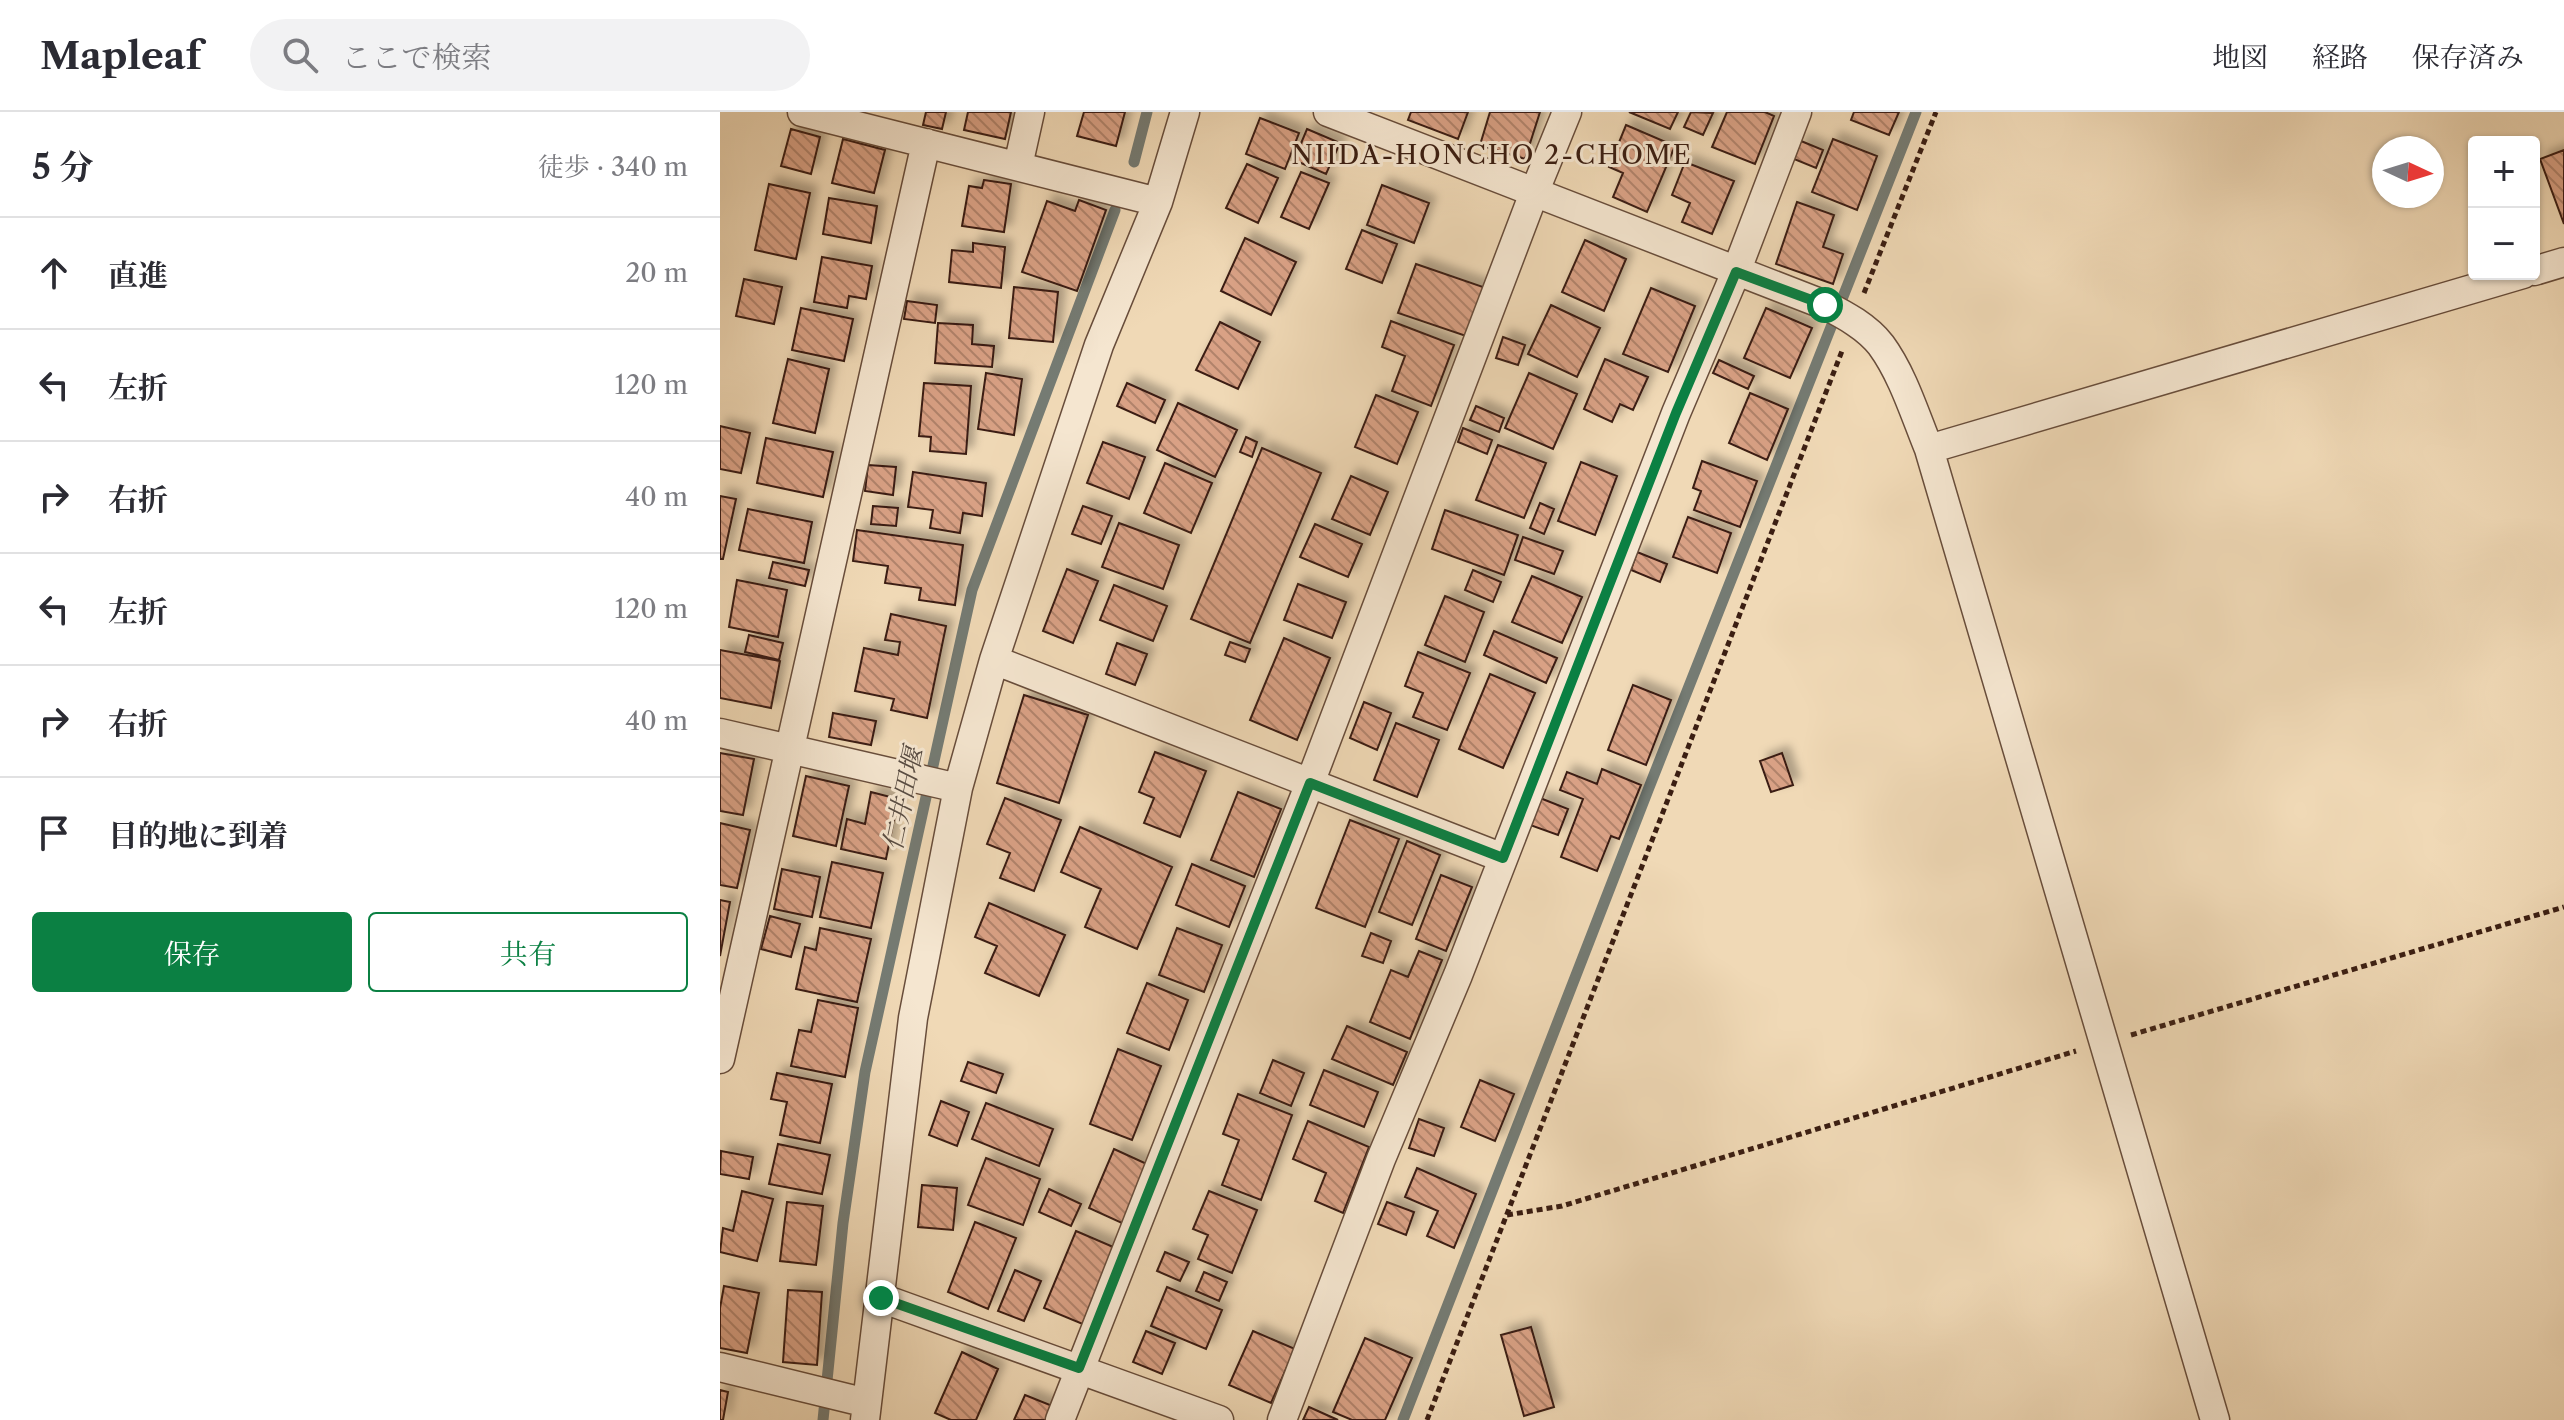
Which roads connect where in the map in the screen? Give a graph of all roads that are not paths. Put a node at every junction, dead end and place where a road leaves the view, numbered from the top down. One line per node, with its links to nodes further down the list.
1 (802, 112): 8 (street)
2 (1030, 112): 9 (street)
3 (1185, 112): 11 (street)
4 (1328, 112): 7 (street)
5 (1567, 112): 10 (street)
6 (1797, 112): 14 (street)
7 (1369, 120): 10 (street)
8 (926, 143): 9 (street); 19 (street)
9 (1018, 166): 11 (street)
10 (1534, 193): 14 (street); 20 (street)
11 (1158, 202): 17 (street)
12 (2564, 262): 13 (street)
13 (2540, 269)
14 (1736, 272): 16 (street); 22 (street)
15 (2503, 280): 16 (street)
16 (1929, 449): 31 (street)
17 (994, 660): 20 (street); 21 (street)
18 (720, 733): 19 (street)
19 (789, 749): 21 (street); 23 (street)
20 (1310, 783): 22 (street); 26 (street)
21 (958, 788): 24 (street)
22 (1503, 858): 30 (street)
23 (720, 1059)
24 (881, 1298): 26 (street); 27 (street)
25 (720, 1367): 27 (street)
26 (1079, 1368): 28 (street); 29 (street)
27 (866, 1412)
28 (1060, 1420)
29 (1219, 1420)
30 (1282, 1420)
31 (2215, 1420)

